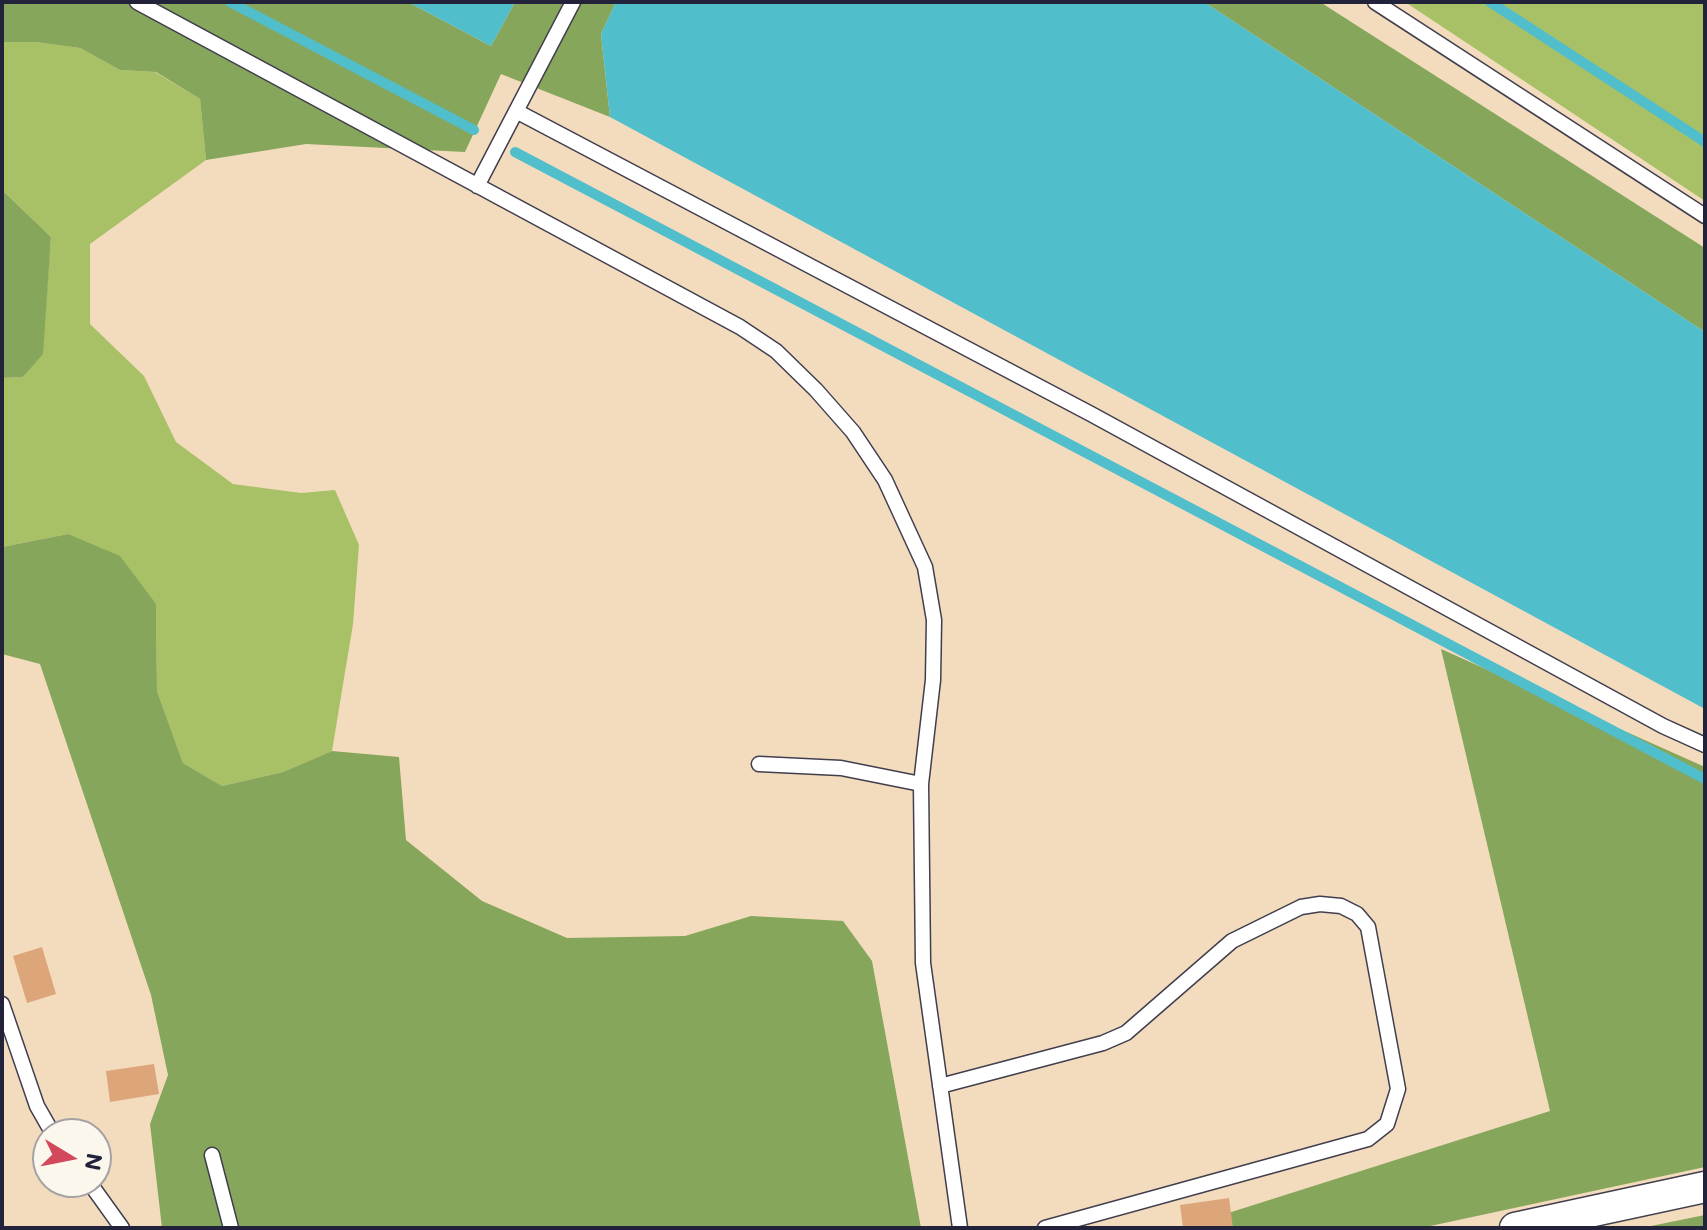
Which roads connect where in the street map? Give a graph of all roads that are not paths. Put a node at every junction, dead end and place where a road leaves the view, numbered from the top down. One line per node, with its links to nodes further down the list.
1 (137, 2): 5 (lane)
2 (573, 2): 4 (lane)
3 (1375, 2): 6 (lane)
4 (516, 111): 5 (lane); 7 (lane)
5 (477, 186): 9 (lane)
6 (1705, 216)
7 (1705, 745)
8 (759, 764): 9 (lane)
9 (921, 784): 11 (lane)
10 (2, 1004): 12 (lane)
11 (940, 1086): 18 (lane); 19 (lane)
12 (44, 1118)
13 (212, 1155): 17 (lane)
14 (1705, 1187): 20 (street)
15 (100, 1198): 16 (lane)
16 (122, 1228)
17 (231, 1228)
18 (960, 1228)
19 (1045, 1228)
20 (1515, 1228)

